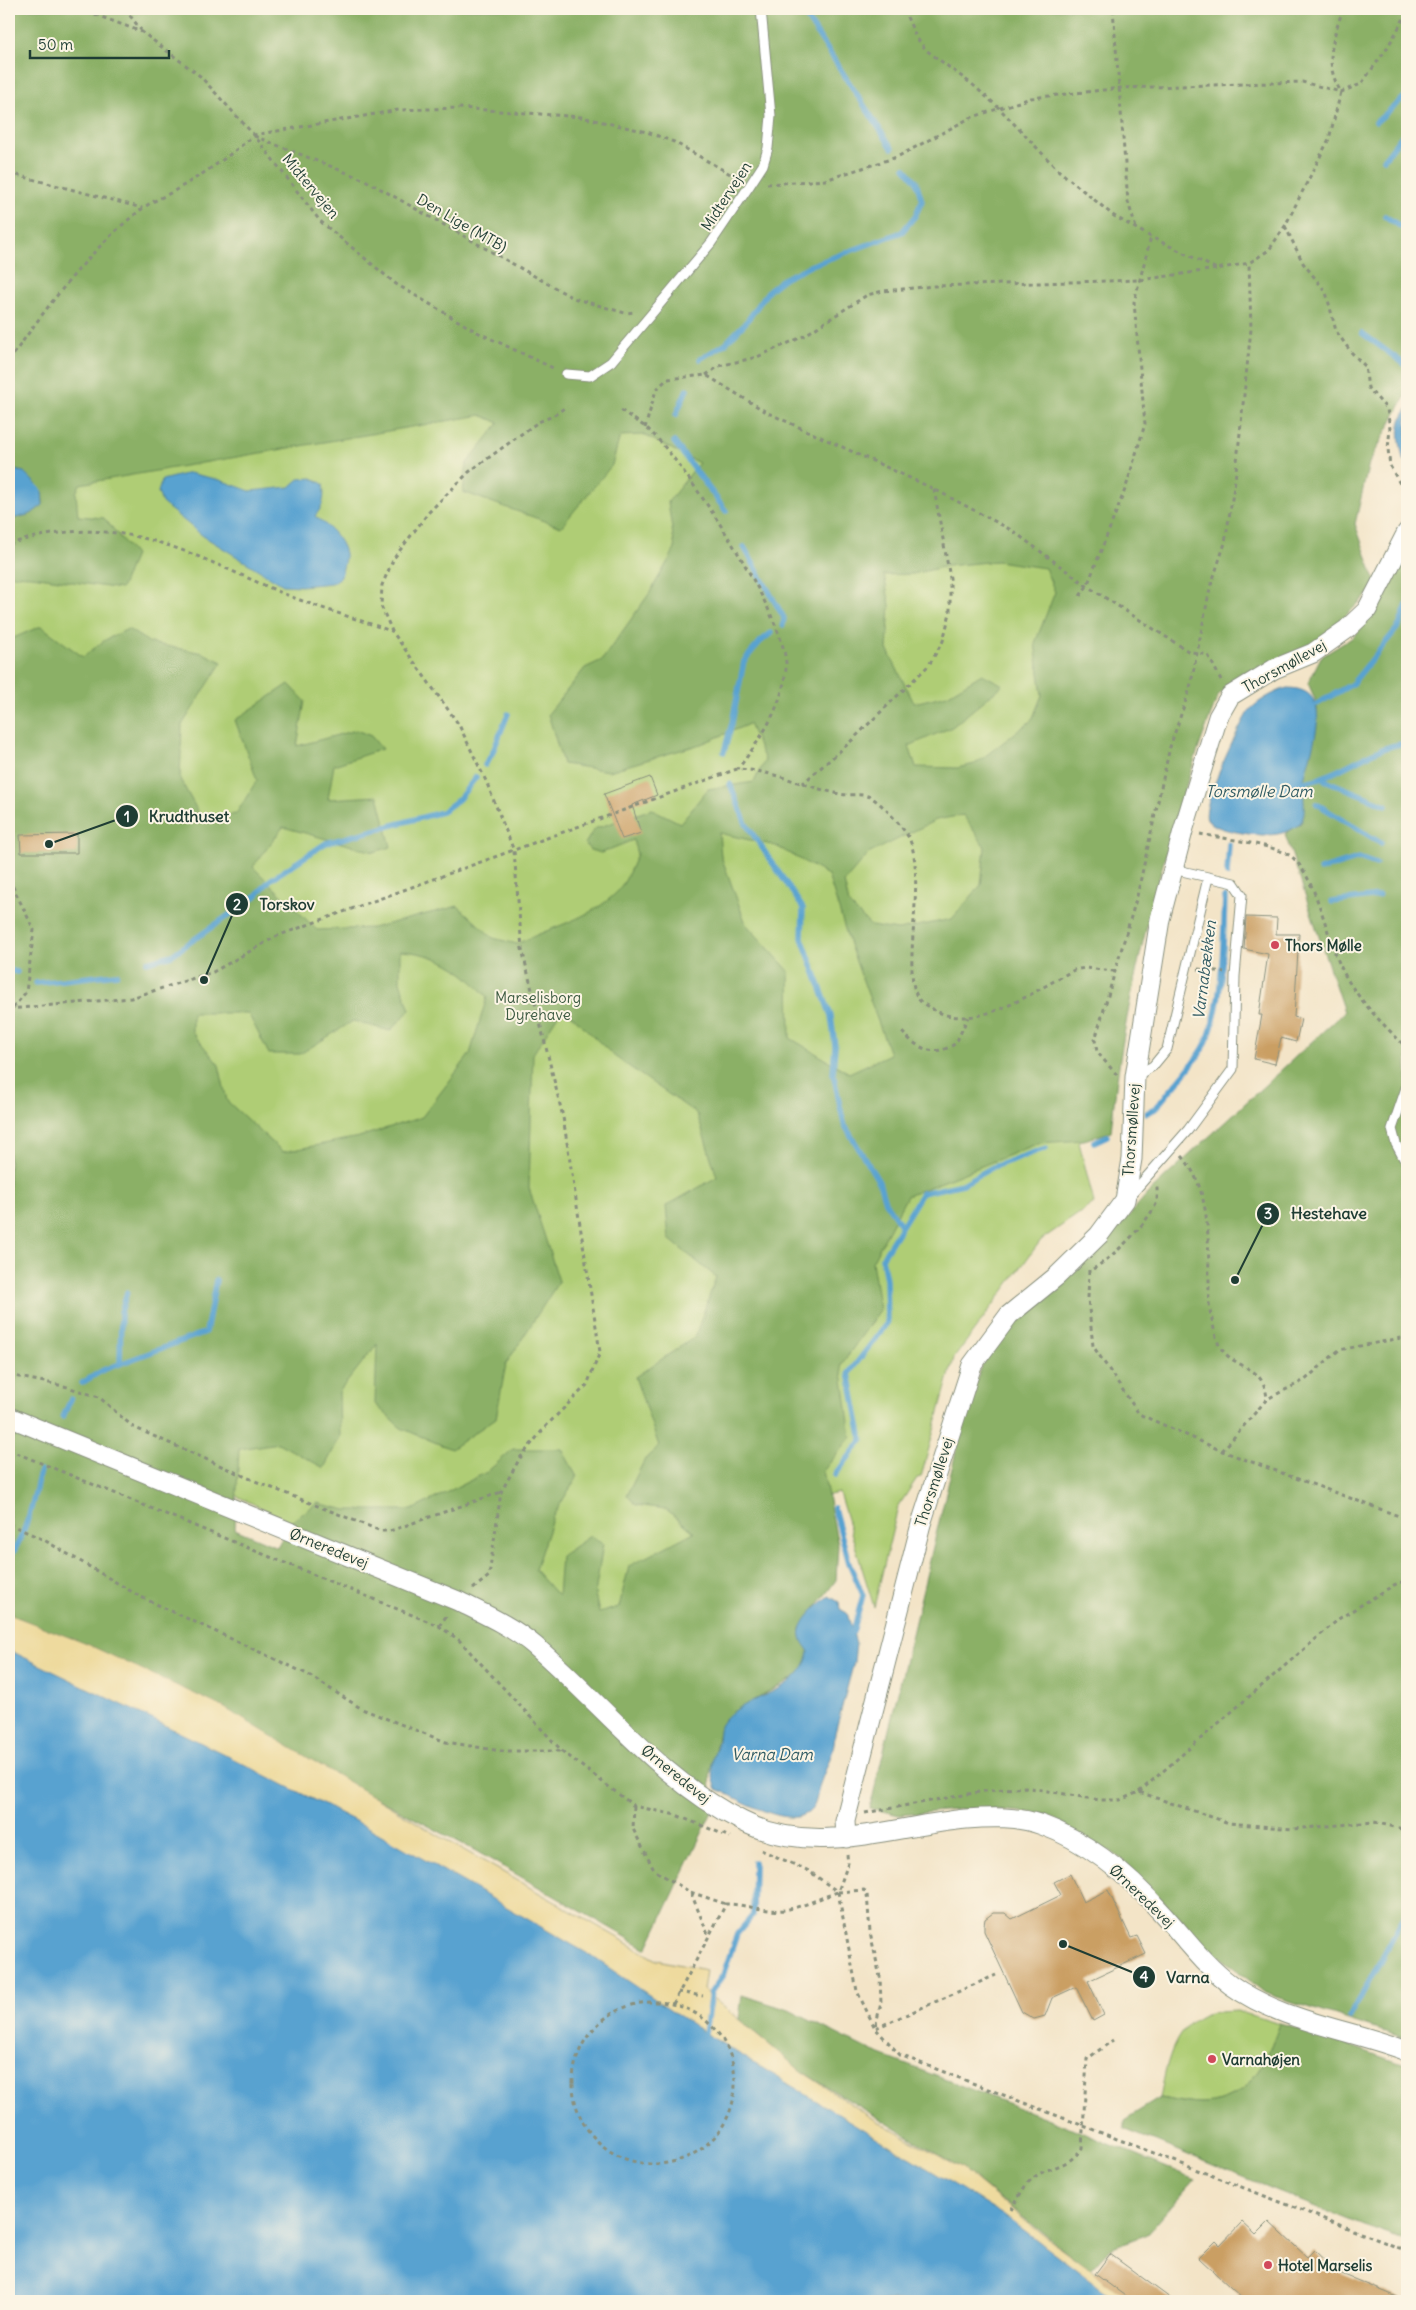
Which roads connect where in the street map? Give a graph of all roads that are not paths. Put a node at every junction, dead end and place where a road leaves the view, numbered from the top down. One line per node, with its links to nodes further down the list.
1 (761, 9): 2 (lane, Midtervejen)
2 (566, 374)
3 (1407, 532): 4 (street, Thorsmøllevej)
4 (1173, 869): 5 (lane); 6 (street, Thorsmøllevej)
5 (1208, 878): 6 (lane); 9 (lane)
6 (1135, 1077): 9 (street, Thorsmøllevej)
7 (1407, 1085): 8 (lane)
8 (1404, 1159)
9 (1125, 1200): 11 (street, Thorsmøllevej)
10 (9, 1417): 11 (street, Ørneredevej)
11 (846, 1838): 12 (street, Ørneredevej)
12 (1407, 2051)

